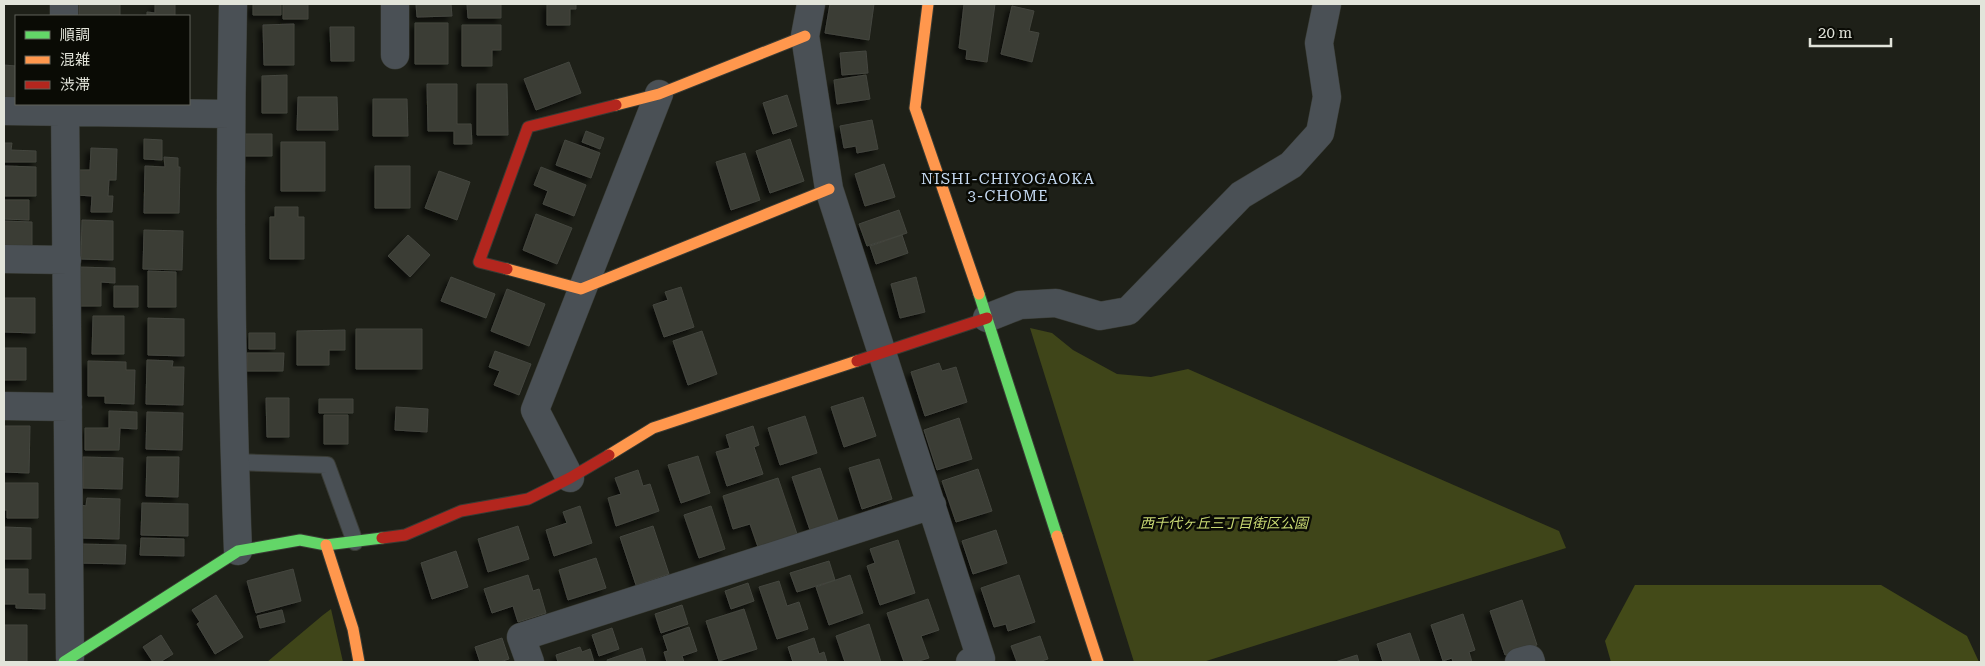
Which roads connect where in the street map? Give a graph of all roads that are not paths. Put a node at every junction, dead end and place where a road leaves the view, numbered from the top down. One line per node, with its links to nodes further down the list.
1 (233, 4): 11 (street)
2 (394, 4): 7 (street)
3 (811, 4): 6 (street)
4 (928, 4): 16 (street)
5 (1327, 4): 16 (street)
6 (805, 36): 8 (street); 12 (street)
7 (395, 54)
8 (659, 94): 15 (street); 15 (street)
9 (65, 107): 10 (street); 11 (street); 14 (street)
10 (4, 111)
11 (230, 114): 20 (street)
12 (829, 189): 15 (street); 17 (street)
13 (4, 260): 14 (street)
14 (67, 260): 19 (street)
15 (581, 289): 21 (street)
16 (987, 318): 17 (street); 30 (street)
17 (883, 353): 21 (street); 22 (street)
18 (4, 406): 19 (street)
19 (68, 407): 26 (street)
20 (234, 462): 23 (lane); 25 (street)
21 (570, 478): 23 (street)
22 (932, 505): 28 (street); 29 (street)
23 (355, 542): 24 (street)
24 (326, 545): 25 (street); 27 (street)
25 (238, 551): 26 (street)
26 (67, 660)
27 (359, 662)
28 (530, 662)
29 (970, 662)
30 (1098, 662)
31 (1519, 662): 32 (street)
32 (1531, 662)

